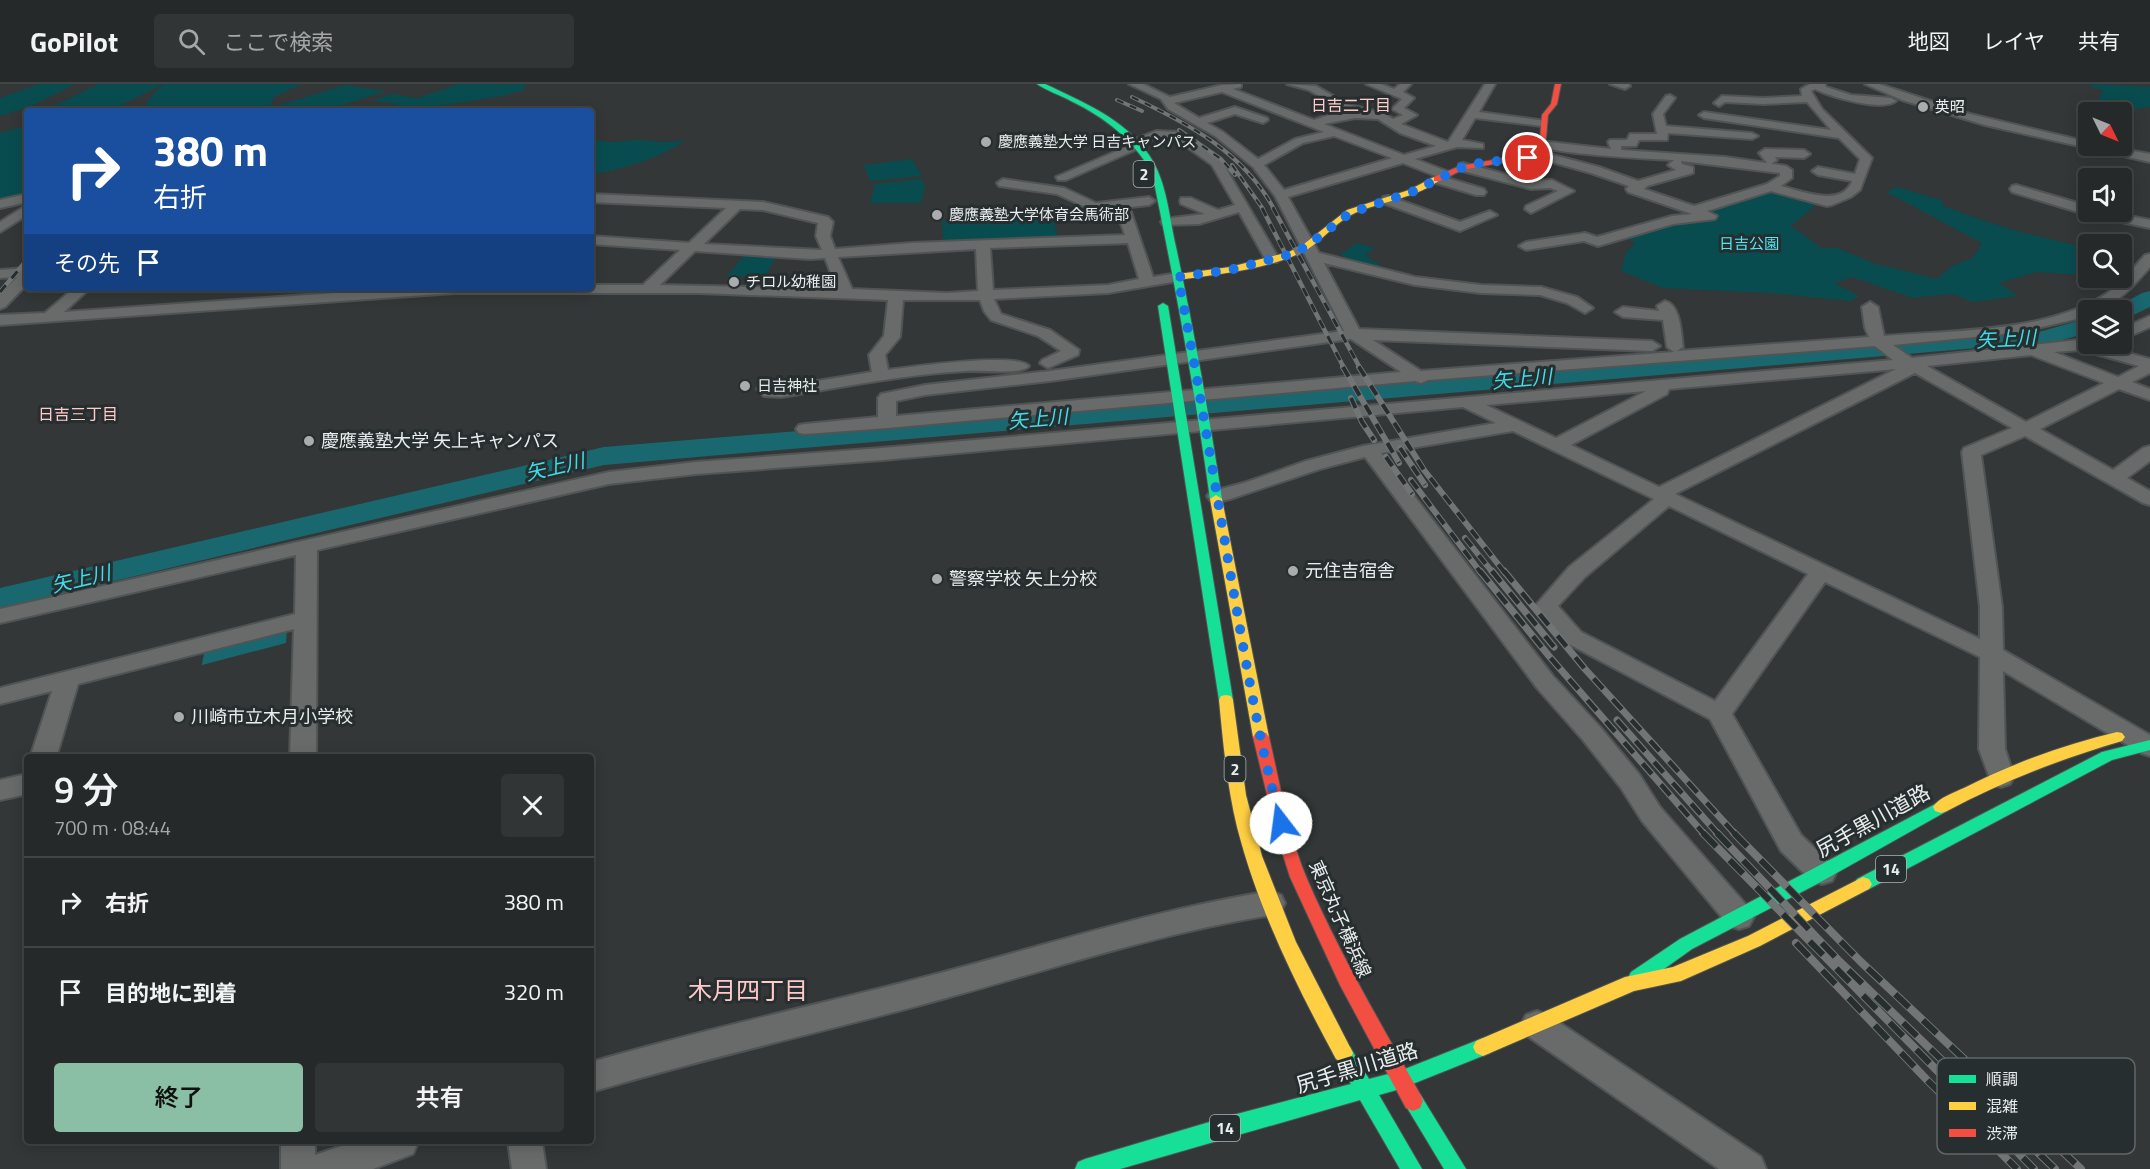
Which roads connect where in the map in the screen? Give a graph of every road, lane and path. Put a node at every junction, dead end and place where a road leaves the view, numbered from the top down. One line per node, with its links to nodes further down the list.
1 (1029, 84): 36 (main road, 東京丸子横浜線 / 2)
2 (1040, 84): 36 (main road, 東京丸子横浜線 / 2)
3 (1134, 84): 18 (street)
4 (1241, 84): 13 (street)
5 (1292, 84): 12 (street)
6 (1371, 84): 14 (street)
7 (1406, 84): 14 (street)
8 (1490, 84): 20 (street)
9 (1558, 84): 26 (main road)
10 (1870, 84): 17 (street)
11 (1817, 85): 16 (street); 17 (street)
12 (1317, 86): 22 (street)
13 (1222, 88): 18 (street); 27 (street)
14 (1396, 93): 25 (street)
15 (1670, 98): 30 (street)
16 (1809, 99): 19 (street); 34 (street)
17 (1909, 100): 45 (street)
18 (1168, 101): 24 (street)
19 (1719, 103)
20 (1473, 114): 26 (street); 35 (street)
21 (1704, 115): 33 (street)
22 (1381, 116): 23 (street); 25 (street)
23 (1342, 117): 27 (street); 31 (street)
24 (1199, 122): 28 (street); 38 (street)
25 (1394, 123): 31 (street)
26 (1542, 123): 39 (main road)
27 (1316, 124): 29 (street); 32 (street)
28 (1279, 125)
29 (1293, 129)
30 (1662, 129): 33 (street); 41 (street)
31 (1404, 131): 35 (street)
32 (1336, 132): 43 (street); 48 (street)
33 (1770, 133): 34 (street)
34 (1842, 135): 52 (street)
35 (1452, 144): 37 (street); 43 (street)
36 (1133, 145): 40 (street); 50 (street); 65 (main road, 東京丸子横浜線 / 2); 83 (main road, 東京丸子横浜線 / 2)
37 (1479, 146)
38 (1238, 147): 40 (street); 48 (street)
39 (1538, 149): 41 (street); 46 (main road); 53 (street)
40 (1202, 152): 69 (street)
41 (1618, 154): 44 (street)
42 (1804, 154): 47 (street)
43 (1403, 158): 51 (street); 60 (street)
44 (1685, 158): 47 (street); 56 (street)
45 (2150, 158)
46 (1463, 167): 51 (main road); 71 (street)
47 (1778, 168): 57 (street)
48 (1261, 169): 60 (street)
49 (1818, 171): 52 (street)
50 (1062, 177)
51 (1441, 177): 59 (street); 64 (main road)
52 (1858, 178): 57 (street)
53 (1621, 179): 55 (street); 56 (street)
54 (1003, 183): 65 (street)
55 (1597, 183)
56 (1636, 187): 73 (street)
57 (1771, 187): 73 (street)
58 (2016, 189): 70 (street)
59 (1480, 192)
60 (1281, 195): 91 (street)
61 (594, 198): 63 (street)
62 (24, 199): 67 (street)
63 (607, 199): 68 (street); 72 (street)
64 (1388, 200): 78 (street); 91 (main road)
65 (1149, 201): 79 (main road, 東京丸子横浜線 / 2)
66 (1186, 201): 77 (street)
67 (0, 204)
68 (737, 205): 89 (street); 92 (street)
69 (1243, 207): 77 (street); 94 (street)
70 (2078, 207)
71 (1531, 209)
72 (594, 210)
73 (1695, 210): 80 (street)
74 (24, 211): 84 (street)
75 (1124, 212): 88 (street)
76 (1646, 212): 80 (street)
77 (1216, 215): 83 (street)
78 (1490, 215)
79 (1149, 216)
80 (1672, 220): 90 (street)
81 (2132, 220): 85 (street)
82 (24, 221): 84 (street)
83 (1168, 222): 99 (main road, 東京丸子横浜線 / 2)
84 (3, 224)
85 (2150, 224)
86 (594, 240): 89 (street)
87 (983, 244): 88 (street); 92 (street); 105 (street)
88 (1135, 245): 95 (street); 95 (street)
89 (693, 246): 92 (street); 101 (street)
90 (1526, 246)
91 (1309, 251): 94 (main road); 109 (street); 115 (street)
92 (831, 255): 104 (street)
93 (2150, 258): 116 (street)
94 (1272, 259): 99 (main road)
95 (1155, 270): 99 (street); 105 (street); 123 (main road, 2)
96 (24, 273): 97 (street)
97 (0, 274)
98 (24, 276): 107 (street)
99 (1178, 277): 122 (main road, 東京丸子横浜線 / 2)
100 (594, 290): 101 (street)
101 (646, 290): 104 (street)
102 (80, 291): 111 (street)
103 (426, 291): 111 (street)
104 (846, 294): 106 (street)
105 (986, 294): 106 (street); 126 (street)
106 (896, 295): 127 (street)
107 (0, 304)
108 (1870, 307): 116 (street)
109 (1585, 308)
110 (1623, 312): 118 (street)
111 (48, 318): 112 (street)
112 (2, 321)
113 (2150, 321): 114 (street)
114 (2132, 329)
115 (1354, 334): 118 (street); 122 (street); 128 (street)
116 (1877, 341): 120 (street); 124 (street)
117 (2078, 345): 119 (street)
118 (1675, 347): 120 (street)
119 (2035, 351): 124 (street); 129 (street)
120 (1718, 354): 128 (street)
121 (2116, 354): 125 (street)
122 (1194, 356): 123 (street); 133 (main road, 東京丸子横浜線 / 2)
123 (1170, 359): 126 (street); 134 (main road, 2)
124 (1910, 364): 130 (street); 142 (street); 148 (street)
125 (2150, 365): 129 (street)
126 (1049, 369): 127 (street); 136 (street); 138 (street)
127 (881, 376): 131 (street)
128 (1420, 378): 133 (street); 135 (street)
129 (2118, 383): 132 (street); 142 (street)
130 (1664, 385): 135 (street); 143 (street)
131 (766, 389)
132 (2150, 395)
133 (1199, 396): 134 (street); 137 (main road, 東京丸子横浜線 / 2)
134 (1177, 397): 136 (street); 139 (main road, 2)
135 (1462, 399): 137 (street); 140 (street)
136 (1062, 421): 138 (street); 139 (street); 150 (street)
137 (1205, 422): 139 (street); 147 (main road, 東京丸子横浜線 / 2)
138 (887, 423): 141 (street)
139 (1182, 425): 165 (main road, 2)
140 (1515, 425): 143 (street); 144 (street)
141 (805, 429)
142 (2026, 429): 146 (street); 154 (street)
143 (1556, 445): 148 (street)
144 (1370, 451): 147 (street); 166 (street)
145 (2150, 452): 146 (street)
146 (2114, 478): 149 (street)
147 (1217, 495): 170 (main road, 東京丸子横浜線 / 2)
148 (1664, 496): 151 (street); 157 (street)
149 (2150, 499)
150 (307, 545): 152 (street); 153 (street)
151 (1821, 572): 154 (street); 157 (street)
152 (0, 616)
153 (306, 619): 155 (street); 160 (street)
154 (1993, 656): 158 (street); 161 (street)
155 (68, 678): 156 (street); 159 (street)
156 (0, 696)
157 (1719, 712): 164 (street)
158 (2145, 741): 161 (main road, 尻手黒川道路 / 14); 167 (main road, 尻手黒川道路 / 14)
159 (44, 754)
160 (303, 754)
161 (2001, 777): 164 (main road, 尻手黒川道路 / 14)
162 (24, 785): 163 (street)
163 (0, 790)
164 (1822, 873): 166 (main road, 尻手黒川道路 / 14)
165 (1271, 903): 169 (street); 171 (main road, 2)
166 (1739, 917): 167 (main road, 尻手黒川道路 / 14)
167 (1632, 983): 168 (main road, 尻手黒川道路 / 14)
168 (1537, 1025): 170 (main road, 尻手黒川道路 / 14); 181 (street)
169 (594, 1076)
170 (1400, 1080): 171 (main road, 尻手黒川道路 / 14); 180 (main road, 東京丸子横浜線 / 2)
171 (1365, 1090): 178 (main road, 尻手黒川道路 / 14); 179 (main road, 2)
172 (298, 1144): 175 (street)
173 (394, 1144): 176 (street)
174 (525, 1144): 177 (street)
175 (298, 1169)
176 (324, 1169)
177 (529, 1169)
178 (1085, 1169)
179 (1412, 1169)
180 (1456, 1169)
181 (1749, 1169)

